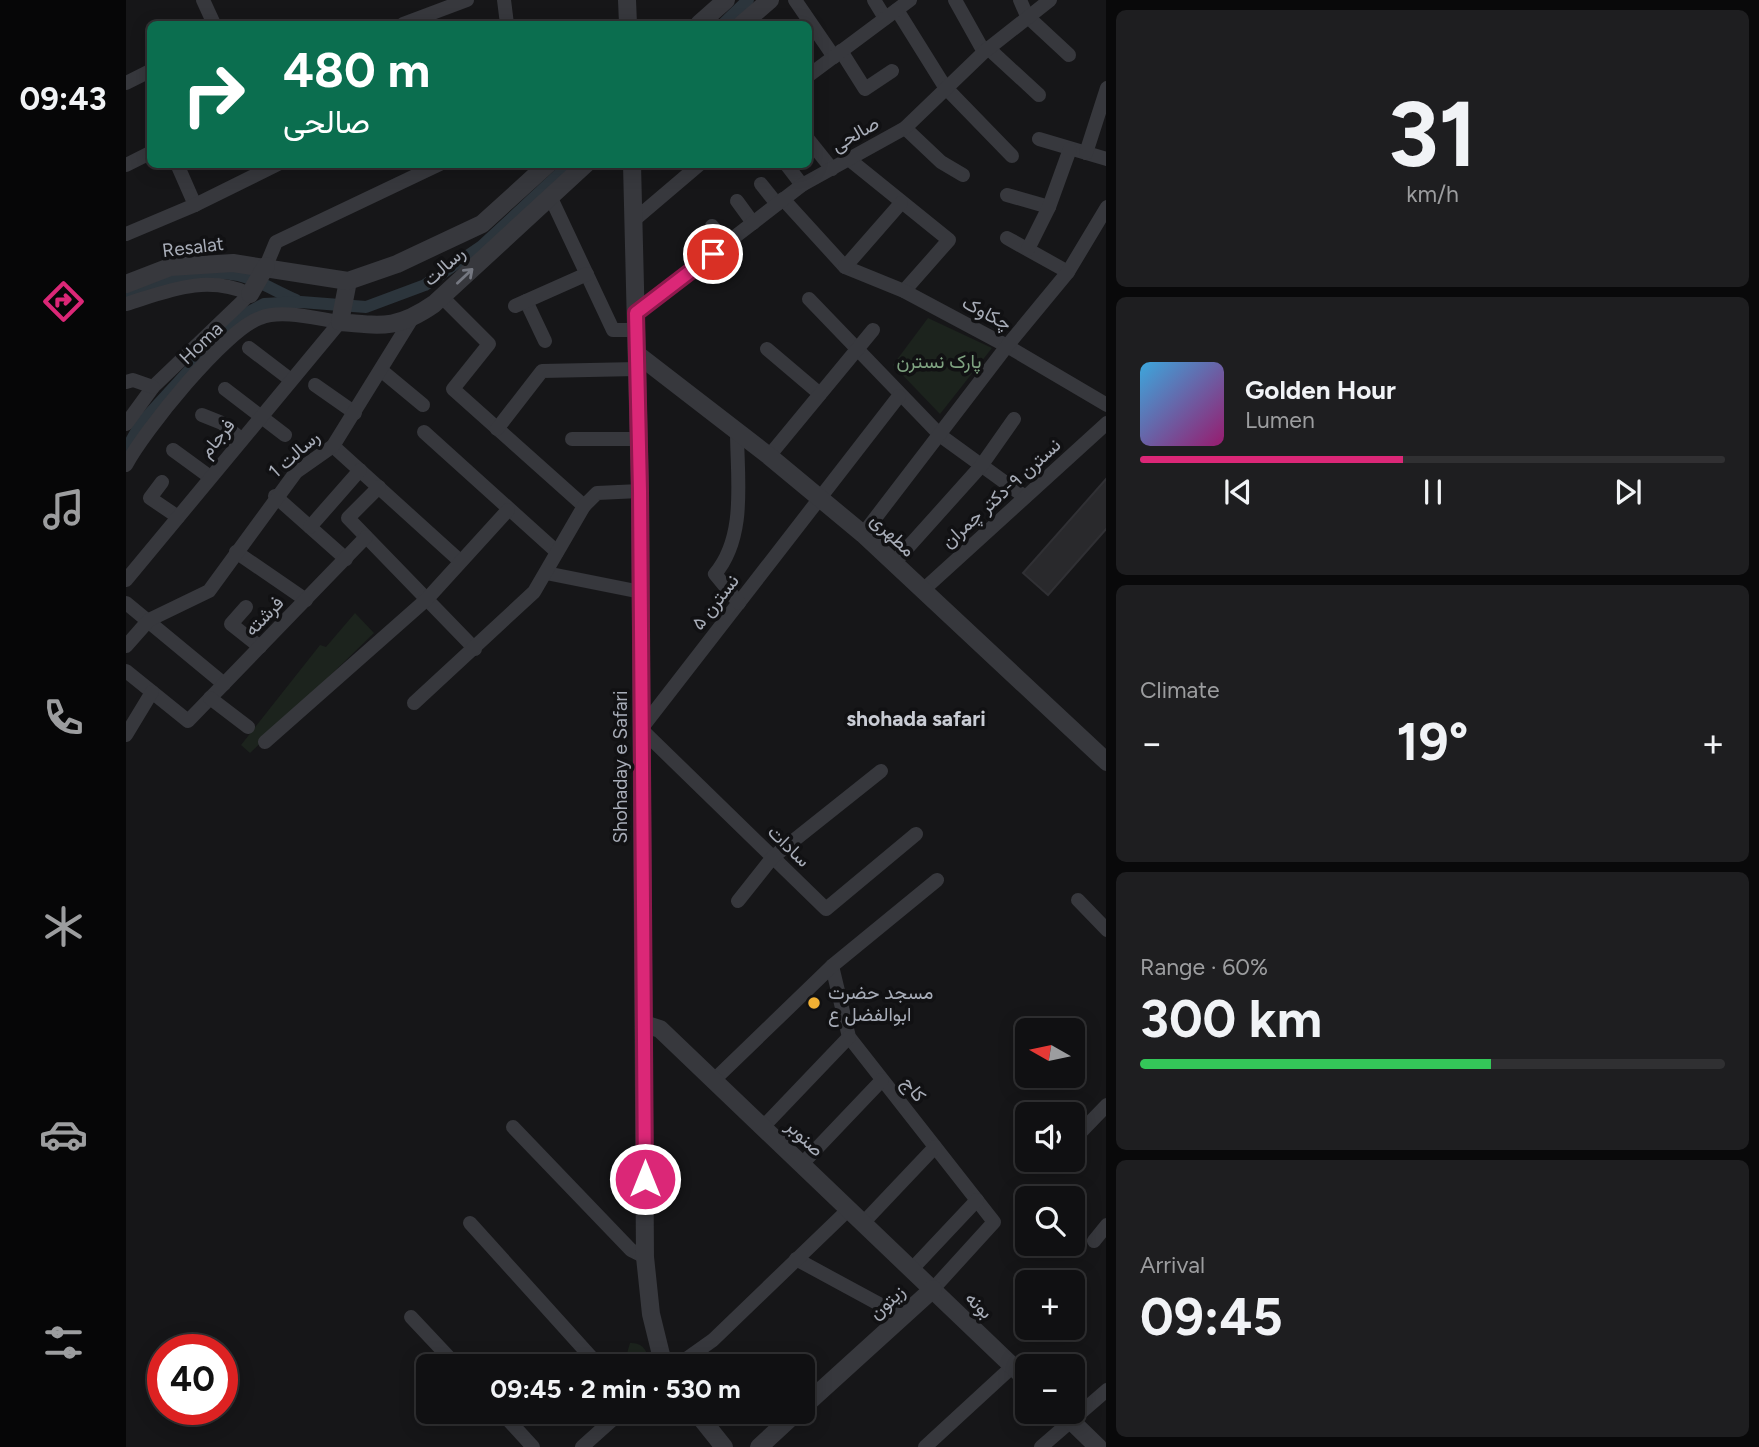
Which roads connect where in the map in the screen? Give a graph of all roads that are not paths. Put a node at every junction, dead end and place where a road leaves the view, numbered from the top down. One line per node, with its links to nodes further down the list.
1 (203, 0): 15 (street)
2 (467, 0): 16 (street)
3 (504, 0): 17 (street)
4 (627, 0): 18 (street)
5 (726, 0): 19 (street)
6 (770, 0): 20 (street)
7 (795, 0): 21 (street)
8 (874, 0): 13 (street)
9 (910, 0): 13 (street)
10 (955, 0): 23 (street)
11 (1020, 0): 14 (street)
12 (1050, 0): 14 (street, صالحی)
13 (891, 14): 24 (street); 30 (street)
14 (1027, 16): 23 (street, صالحی); 25 (street)
15 (213, 21)
16 (410, 21)
17 (507, 21)
18 (628, 21)
19 (702, 21)
20 (746, 21)
21 (811, 21)
22 (812, 22): 24 (street)
23 (986, 50): 30 (street, صالحی); 32 (street)
24 (837, 54): 26 (street); 28 (street)
25 (1069, 55)
26 (892, 71)
27 (147, 72): 29 (street)
28 (812, 73)
29 (126, 83)
30 (945, 87): 33 (street, صالحی); 39 (street)
31 (1106, 89): 37 (street)
32 (1040, 95)
33 (905, 128): 41 (street, صالحی); 52 (street)
34 (1039, 139): 36 (street)
35 (812, 144): 51 (street)
36 (1070, 149): 37 (street); 61 (street)
37 (1086, 153): 40 (street)
38 (147, 154): 42 (street)
39 (1012, 156)
40 (1106, 159)
41 (849, 160): 51 (street, صالحی); 59 (street)
42 (126, 165)
43 (179, 168): 60 (street)
44 (270, 168): 60 (street)
45 (432, 168): 70 (street)
46 (544, 168): 74 (street, رسالت)
47 (582, 168): 56 (street, رسالت)
48 (632, 168): 63 (street, Shohaday e Safari)
49 (695, 168): 63 (street)
50 (789, 168): 54 (street)
51 (832, 169): 54 (street, صالحی)
52 (963, 175)
53 (761, 184): 58 (street)
54 (802, 185): 58 (street, صالحی)
55 (1007, 195): 61 (street)
56 (550, 196): 73 (street); 78 (street, رسالت, one-way to 56)
57 (737, 201): 64 (street)
58 (780, 202): 64 (street, صالحی); 71 (street)
59 (901, 203): 71 (street); 76 (street)
60 (195, 205): 66 (street)
61 (1049, 207): 69 (street)
62 (1104, 216): 72 (street)
63 (633, 221): 83 (street, Shohaday e Safari)
64 (753, 223): 68 (street, صالحی)
65 (712, 226): 68 (street)
66 (126, 234)
67 (1007, 238): 69 (street)
68 (726, 244): 83 (street, صالحی)
69 (1028, 249): 72 (street)
70 (266, 266): 74 (street, رسالت); 75 (street, Resalat); 77 (street)
71 (845, 267): 76 (street, چکاوک)
72 (1068, 272): 86 (street)
73 (587, 274): 83 (street); 85 (street)
74 (348, 281): 82 (street)
75 (126, 285)
76 (904, 291): 86 (street, چکاوک)
77 (250, 294): 80 (street); 95 (street, Homa)
78 (442, 297): 81 (street, رسالت); 107 (street)
79 (809, 299): 89 (street)
80 (126, 304)
81 (411, 320): 82 (street); 91 (street, رسالت 1)
82 (340, 322): 92 (street, فرجام); 118 (street, Homa)
83 (636, 322): 90 (street, Shohaday e Safari)
84 (873, 330): 89 (street)
85 (545, 341)
86 (1007, 346): 99 (street, چکاوک); 111 (street)
87 (249, 348): 92 (street)
88 (767, 349): 97 (street)
89 (857, 349): 97 (street); 98 (street)
90 (637, 362): 107 (street); 108 (street, مطهری); 114 (street, Shohaday e Safari)
91 (382, 371): 100 (street); 101 (street, رسالت 1)
92 (290, 380): 103 (street, فرجام)
93 (126, 382): 95 (street)
94 (315, 384): 101 (street)
95 (153, 387): 105 (street, Homa)
96 (225, 389): 103 (street)
97 (820, 394): 117 (street)
98 (899, 396): 111 (street); 127 (street, نسترن ۵)
99 (1106, 404)
100 (423, 405)
101 (355, 413): 115 (street, رسالت 1)
102 (202, 415): 112 (street)
103 (259, 417): 110 (street); 112 (street, فرجام)
104 (1014, 419): 119 (street)
105 (126, 424)
106 (1104, 428): 126 (street, نسترن ۹-دکتر چمران)
107 (497, 429): 128 (street)
108 (737, 431): 117 (street, مطهری); 146 (street)
109 (424, 432): 129 (street)
110 (285, 435)
111 (941, 436): 119 (street); 132 (street)
112 (241, 439): 121 (street, فرجام)
113 (572, 439): 114 (street)
114 (639, 439): 124 (street, Shohaday e Safari)
115 (333, 446): 120 (street); 125 (street, رسالت 1)
116 (173, 450): 121 (street)
117 (769, 456): 127 (street, مطهری)
118 (126, 465)
119 (981, 466): 126 (street); 138 (street)
120 (360, 470): 123 (street); 131 (street)
121 (210, 477): 130 (street, فرجام)
122 (162, 482): 130 (street)
123 (379, 487): 133 (street); 137 (street)
124 (640, 491): 128 (street); 142 (street, Shohaday e Safari)
125 (275, 496): 131 (street); 134 (street, رسالت 1)
126 (1025, 497): 141 (street, نسترن ۹-دکتر چمران)
127 (820, 498): 132 (street, مطهری); 146 (street, نسترن ۵)
128 (584, 506): 135 (street)
129 (508, 510): 135 (street); 137 (street)
130 (178, 517): 140 (street, فرجام)
131 (310, 527): 136 (street)
132 (863, 534): 138 (street, مطهری)
133 (366, 537): 136 (street, فرشته); 143 (street)
134 (236, 552): 144 (street); 148 (street, رسالت 1)
135 (557, 552): 139 (street)
136 (346, 559): 144 (street, فرشته)
137 (460, 561): 143 (street)
138 (894, 564): 141 (street, مطهری)
139 (546, 573): 142 (street); 151 (street)
140 (126, 580)
141 (922, 591): 161 (street, مطهری)
142 (641, 592): 158 (street, Shohaday e Safari)
143 (427, 599): 151 (street); 160 (street)
144 (306, 600): 150 (street, فرشته)
145 (126, 603): 148 (street)
146 (739, 603): 158 (street, نسترن ۵)
147 (246, 607): 150 (street)
148 (149, 620): 149 (street); 153 (street)
149 (126, 646)
150 (260, 647): 153 (street, فرشته)
151 (475, 649): 156 (street)
152 (126, 671): 154 (street)
153 (224, 684): 155 (street, فرشته)
154 (152, 692): 155 (street, فرشته); 159 (street)
155 (210, 698): 157 (street)
156 (414, 703)
157 (248, 727)
158 (641, 729): 164 (street, سادات); 170 (street, Shohaday e Safari)
159 (126, 735)
160 (265, 742)
161 (1106, 762)
162 (881, 771): 164 (street)
163 (916, 834): 164 (street, سادات)
164 (773, 857): 167 (street)
165 (937, 880): 169 (street)
166 (1078, 900): 168 (street)
167 (738, 901)
168 (1106, 930)
169 (832, 966): 171 (street, کاج); 172 (street)
170 (644, 1024): 172 (street, صنوبر); 187 (street, Shohaday e Safari)
171 (849, 1037): 173 (street, کاج); 176 (street)
172 (714, 1080): 176 (street, صنوبر)
173 (883, 1080): 178 (street, کاج); 179 (street)
174 (1106, 1105): 177 (street)
175 (513, 1127): 187 (street)
176 (763, 1127): 179 (street, صنوبر)
177 (1085, 1127)
178 (935, 1147): 180 (street, کاج); 183 (street)
179 (802, 1164): 181 (street, صنوبر)
180 (977, 1200): 184 (street, کاج); 189 (street)
181 (849, 1209): 183 (street, صنوبر); 188 (street)
182 (470, 1223): 194 (street)
183 (863, 1223): 189 (street, صنوبر)
184 (995, 1223): 190 (street, زیتون)
185 (1106, 1226): 186 (street)
186 (1094, 1241)
187 (645, 1257): 195 (street, Shohaday e Safari)
188 (796, 1259): 192 (street); 196 (street)
189 (912, 1269): 190 (street, صنوبر)
190 (933, 1289): 192 (street, زیتون); 197 (street, بونه)
191 (411, 1317): 193 (street)
192 (903, 1317): 199 (street, زیتون)
193 (446, 1354)
194 (588, 1354)
195 (661, 1354)
196 (693, 1354)
197 (1013, 1366): 211 (street)
198 (1106, 1390): 200 (street)
199 (815, 1396)
200 (1085, 1404)
201 (511, 1424): 207 (street)
202 (608, 1424): 208 (street)
203 (706, 1424): 209 (street)
204 (784, 1424): 210 (street)
205 (1060, 1424): 212 (street)
206 (1073, 1424): 213 (street)
207 (533, 1447)
208 (582, 1447)
209 (724, 1447)
210 (759, 1447)
211 (925, 1447)
212 (1041, 1447)
213 (1098, 1447)

